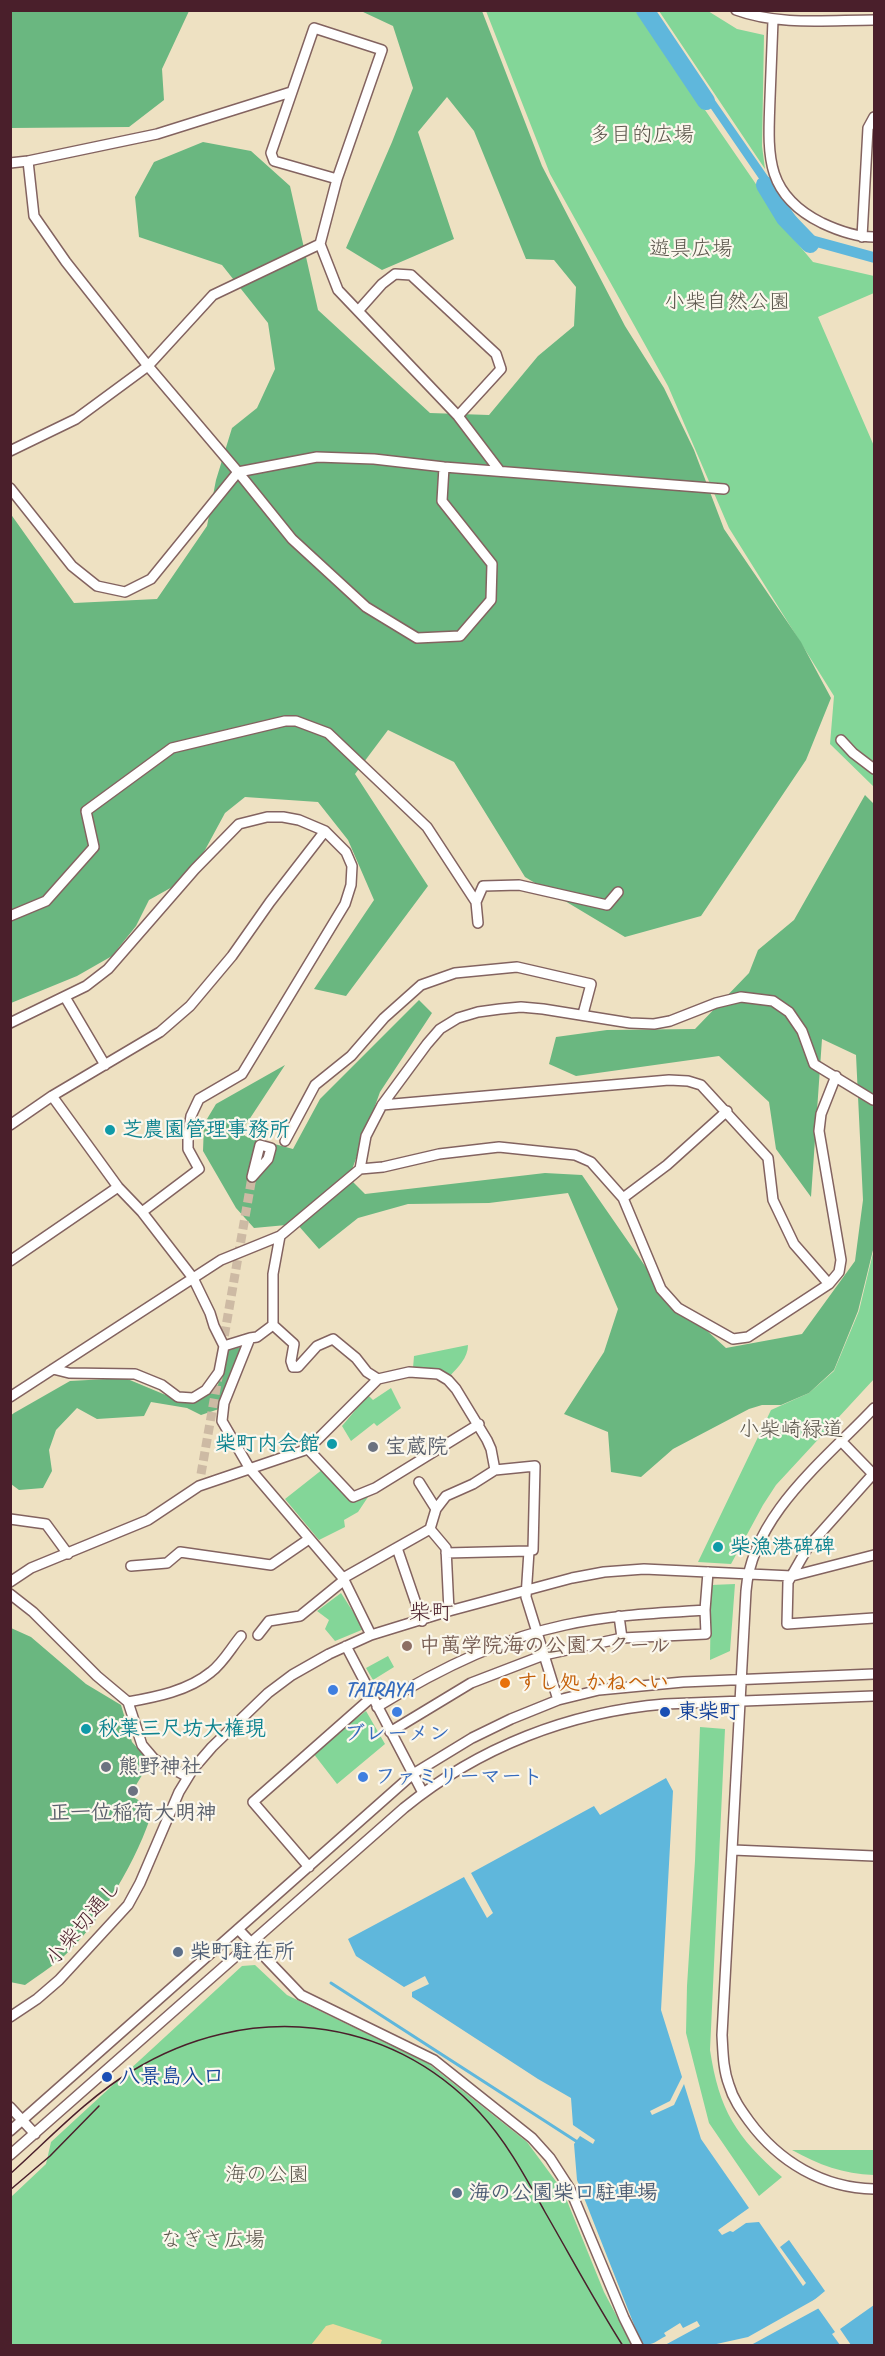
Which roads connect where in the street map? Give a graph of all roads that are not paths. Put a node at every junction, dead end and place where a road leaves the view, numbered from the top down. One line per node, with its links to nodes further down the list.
1 (736, 10): 2 (street)
2 (773, 20): 3 (street); 9 (street)
3 (874, 20)
4 (291, 92): 6 (street); 8 (street); 8 (street)
5 (874, 117): 9 (street)
6 (28, 161): 7 (street); 13 (street)
7 (10, 163)
8 (337, 180): 11 (street)
9 (862, 237): 10 (street)
10 (874, 237)
11 (320, 244): 12 (street); 13 (street)
12 (358, 311): 14 (street); 14 (street)
13 (148, 366): 15 (street); 18 (street)
14 (459, 416): 17 (street)
15 (10, 451)
16 (444, 467): 17 (street); 18 (street); 18 (street)
17 (499, 470): 20 (street)
18 (238, 472): 19 (street)
19 (10, 488)
20 (724, 489)
21 (841, 740): 22 (street)
22 (874, 770)
23 (325, 831): 28 (street); 31 (street); 42 (street)
24 (618, 892): 25 (street)
25 (476, 902): 26 (street); 27 (street)
26 (10, 916)
27 (478, 923)
28 (65, 997): 30 (street); 31 (street)
29 (583, 1014): 32 (street); 35 (street); 38 (street)
30 (10, 1023)
31 (105, 1065): 33 (street)
32 (836, 1076): 34 (street); 46 (street)
33 (52, 1096): 37 (street); 40 (street)
34 (873, 1100)
35 (382, 1105): 36 (street); 39 (street)
36 (727, 1111): 41 (street); 46 (street)
37 (10, 1125)
38 (285, 1142)
39 (360, 1169): 41 (street); 43 (street)
40 (118, 1187): 42 (street); 44 (street)
41 (623, 1198): 46 (street)
42 (142, 1212): 45 (street)
43 (280, 1236): 45 (street); 47 (street)
44 (10, 1261)
45 (193, 1278): 49 (street); 50 (street)
46 (829, 1284)
47 (273, 1325): 48 (street); 51 (street)
48 (250, 1338): 49 (street); 57 (street)
49 (224, 1346): 50 (street)
50 (52, 1369): 52 (street)
51 (378, 1379): 54 (street); 56 (street)
52 (10, 1397)
53 (874, 1408): 55 (street)
54 (478, 1424): 56 (street); 58 (street)
55 (842, 1442): 60 (street); 74 (street)
56 (308, 1449): 57 (street)
57 (250, 1468): 62 (street); 66 (street)
58 (495, 1470): 63 (street); 68 (street)
59 (201, 1474): 62 (street)
60 (874, 1474): 75 (street)
61 (419, 1482): 63 (street)
62 (199, 1486): 70 (street)
63 (436, 1509): 65 (street)
64 (10, 1519): 70 (street)
65 (430, 1529): 67 (street); 69 (street)
66 (309, 1539): 72 (street); 76 (street)
67 (397, 1548): 76 (street); 84 (street)
68 (529, 1551): 69 (street); 78 (street)
69 (446, 1553): 81 (street)
70 (68, 1554): 77 (street)
71 (874, 1555): 75 (street, 小柴切通し)
72 (131, 1566)
73 (708, 1572): 74 (street, 小柴切通し); 78 (street, 小柴切通し); 80 (street)
74 (748, 1575): 75 (street, 小柴切通し); 93 (street)
75 (792, 1576): 83 (street)
76 (343, 1581): 86 (street); 87 (street)
77 (10, 1582)
78 (525, 1591): 81 (street, 小柴切通し); 85 (street)
79 (10, 1594): 98 (street)
80 (705, 1610): 82 (street); 89 (street)
81 (449, 1611): 84 (street, 小柴切通し)
82 (619, 1616): 85 (street); 89 (street)
83 (874, 1618)
84 (422, 1621): 87 (street, 小柴切通し)
85 (538, 1632): 91 (street); 99 (street)
86 (258, 1635)
87 (371, 1635): 90 (street, 小柴切通し)
88 (241, 1636): 98 (street)
89 (622, 1638): 91 (street)
90 (346, 1646): 95 (street); 101 (street, 小柴切通し)
91 (544, 1655): 96 (street); 100 (street)
92 (874, 1674): 93 (street)
93 (742, 1679): 96 (street); 97 (street)
94 (874, 1696): 97 (street)
95 (372, 1697): 99 (street); 106 (street)
96 (558, 1701): 102 (street)
97 (742, 1701): 103 (street); 104 (street)
98 (128, 1702): 101 (street)
99 (377, 1707): 100 (street)
100 (390, 1732): 102 (street)
101 (191, 1773): 109 (street, 小柴切通し)
102 (413, 1774): 103 (street); 106 (street)
103 (423, 1793): 108 (street)
104 (733, 1850): 105 (street); 115 (street)
105 (874, 1856)
106 (309, 1868): 107 (street)
107 (238, 1929): 108 (street); 111 (street)
108 (251, 1943): 113 (street); 116 (street)
109 (10, 2017)
110 (10, 2107): 111 (street)
111 (22, 2120): 112 (street); 113 (street)
112 (10, 2131)
113 (35, 2134): 114 (street)
114 (10, 2156)
115 (874, 2189)
116 (638, 2346)

